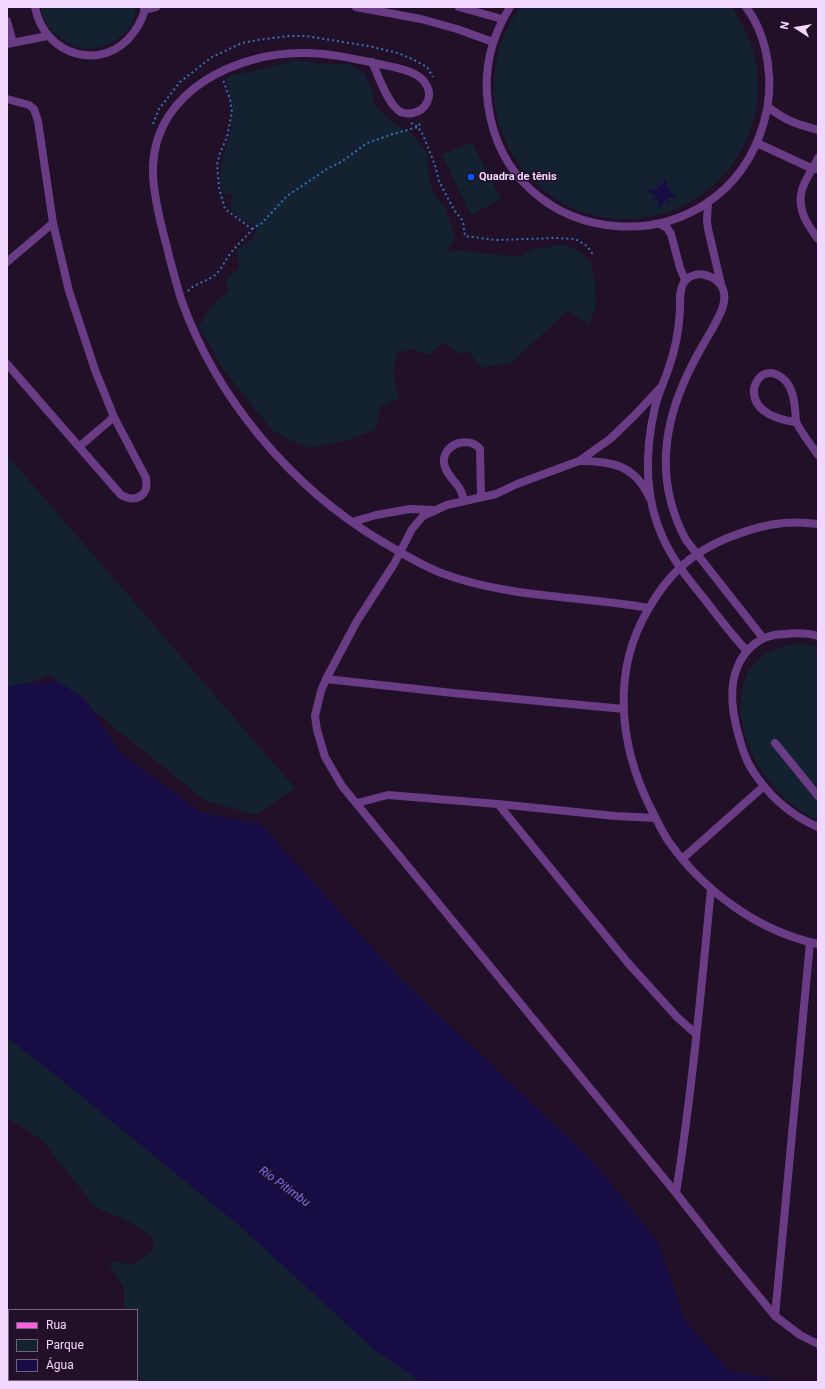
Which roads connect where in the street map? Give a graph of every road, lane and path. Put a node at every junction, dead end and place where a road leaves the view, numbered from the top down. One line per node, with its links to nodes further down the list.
1 (35, 7): 10 (street)
2 (156, 7): 7 (street)
3 (356, 7): 11 (street)
4 (459, 7): 8 (street)
5 (510, 7): 8 (street)
6 (746, 7): 17 (street)
7 (144, 9): 10 (street)
8 (502, 19): 11 (street)
9 (7, 21): 12 (street)
10 (47, 36): 12 (street)
11 (493, 42): 28 (street)
12 (10, 44)
13 (372, 62): 13 (street); 35 (street)
14 (222, 76): 29 (path)
15 (433, 81): 21 (path)
16 (7, 99): 27 (street)
17 (768, 107): 22 (street); 23 (street)
18 (426, 115): 20 (path)
19 (406, 119): 20 (path)
20 (418, 127): 29 (path); 31 (path)
21 (152, 128)
22 (818, 130)
23 (757, 143): 25 (street); 26 (street)
24 (818, 158): 25 (street)
25 (815, 169): 30 (street)
26 (708, 202): 28 (street); 34 (street)
27 (53, 223): 32 (street); 38 (street)
28 (660, 224): 33 (street)
29 (252, 229): 35 (path)
30 (818, 239)
31 (594, 256)
32 (7, 262)
33 (686, 280): 34 (street); 37 (street)
34 (721, 284): 50 (street)
35 (182, 300): 47 (street)
36 (7, 364): 40 (street)
37 (661, 387): 42 (street); 45 (street)
38 (114, 417): 40 (street); 40 (street)
39 (796, 422): 39 (street); 41 (street)
40 (80, 446)
41 (818, 455)
42 (579, 461): 43 (street); 45 (street)
43 (481, 497): 44 (street); 44 (street)
44 (464, 501): 46 (street)
45 (653, 505): 51 (street)
46 (434, 510): 47 (street); 49 (street)
47 (352, 522): 49 (street)
48 (816, 522): 50 (street)
49 (399, 552): 52 (street); 56 (street)
50 (697, 554): 51 (street); 54 (street)
51 (680, 567): 52 (street); 55 (street)
52 (648, 608): 57 (street)
53 (818, 636): 54 (street)
54 (763, 638): 55 (street)
55 (747, 651): 59 (street)
56 (326, 679): 57 (street); 61 (street)
57 (624, 709): 63 (street)
58 (775, 743): 60 (street)
59 (764, 786): 64 (street); 65 (street)
60 (818, 796)
61 (357, 803): 62 (street); 69 (street)
62 (498, 804): 63 (street); 68 (street)
63 (655, 818): 65 (street)
64 (818, 828)
65 (682, 859): 66 (street)
66 (711, 889): 67 (street); 68 (street)
67 (814, 943): 70 (street)
68 (696, 1034): 69 (street)
69 (676, 1193): 70 (street)
70 (775, 1316): 71 (street)
71 (818, 1344)

